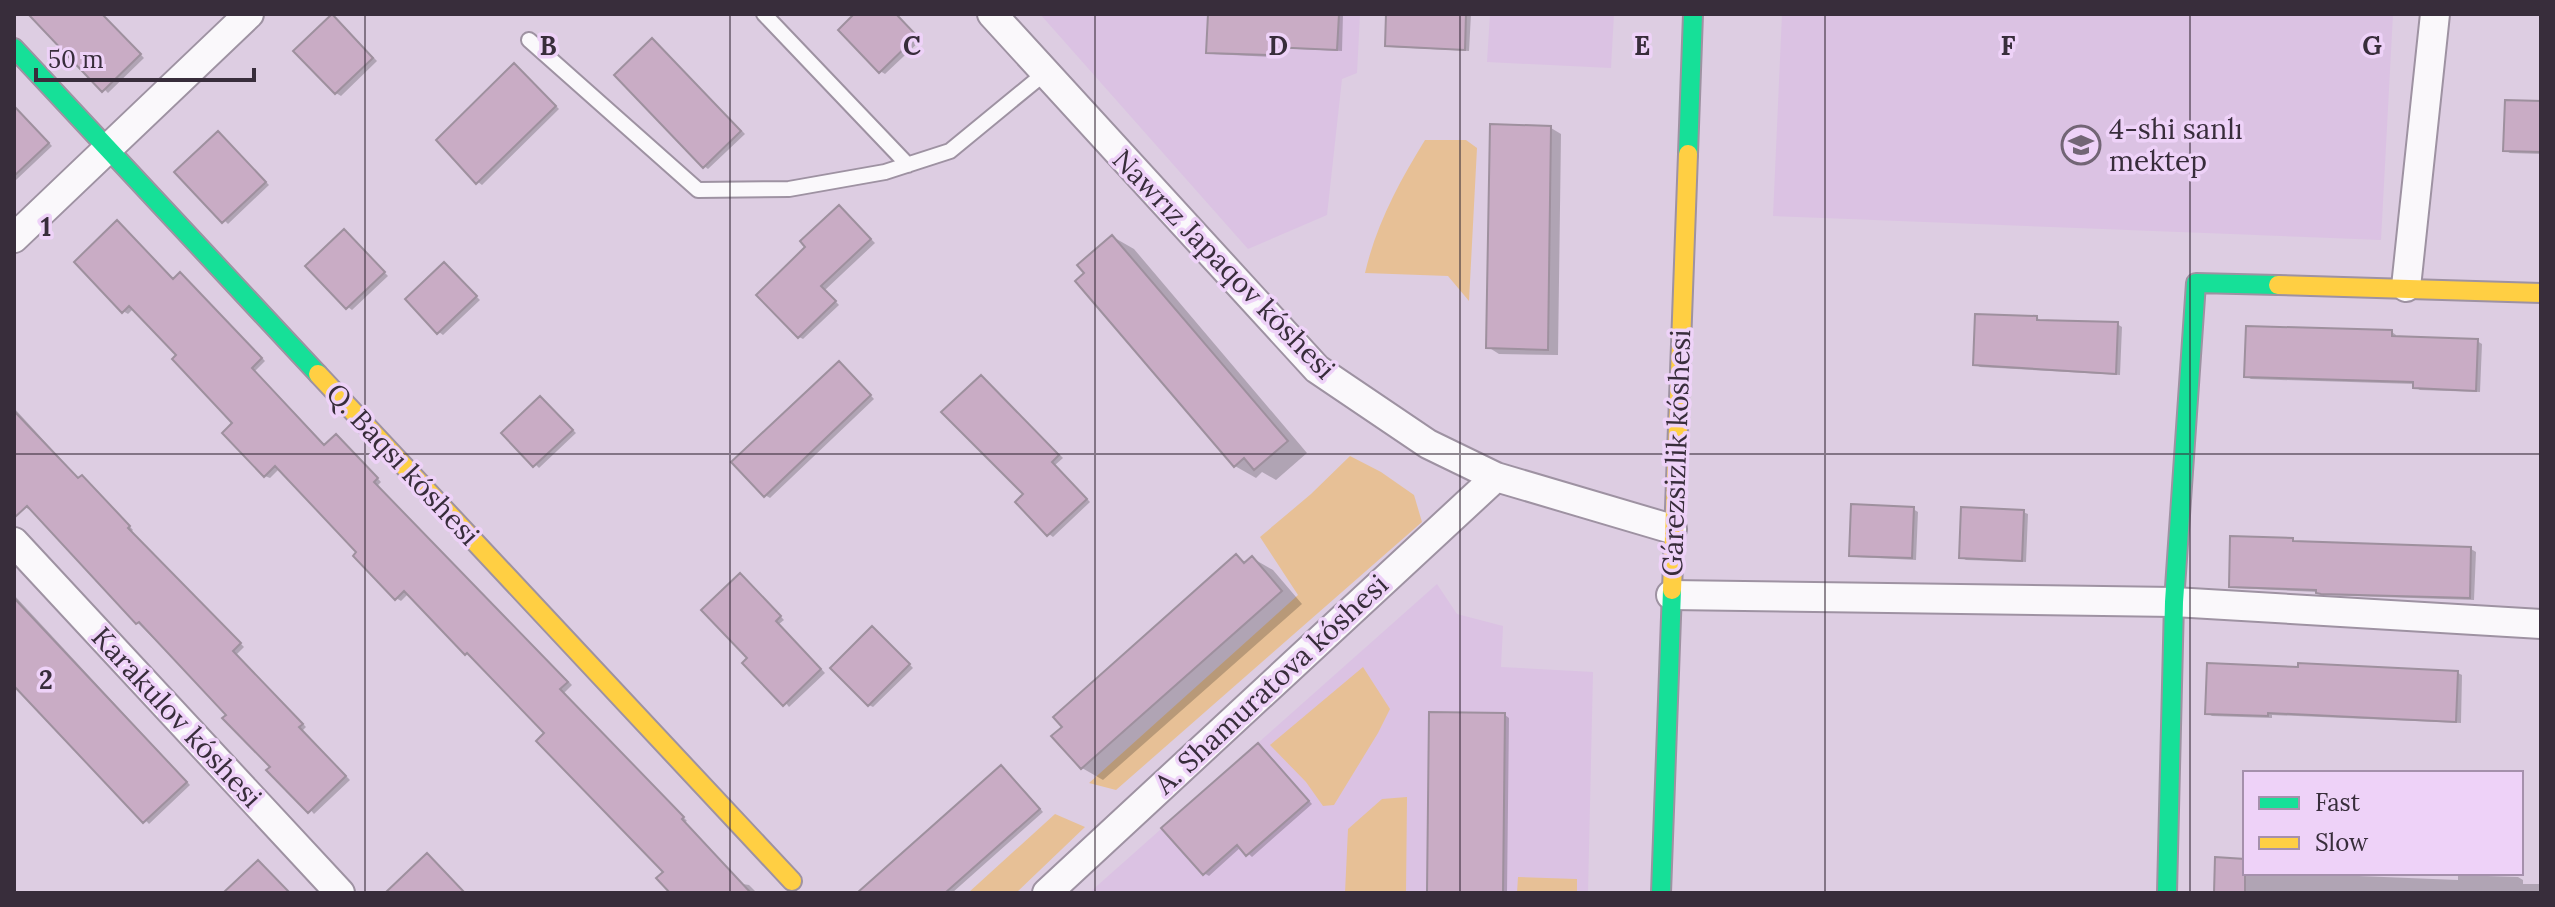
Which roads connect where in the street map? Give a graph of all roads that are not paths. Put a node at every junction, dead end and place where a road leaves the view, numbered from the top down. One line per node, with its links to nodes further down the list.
1 (249, 14): 9 (street)
2 (764, 14): 10 (lane)
3 (992, 14): 8 (street, Nawrız Japaqov kóshesi)
4 (1693, 14): 15 (street, Gárezsizlik kóshesi)
5 (2435, 14): 12 (street)
6 (529, 40): 10 (lane)
7 (14, 48): 9 (street, Q. Baqsı kóshesi)
8 (1045, 73): 10 (lane); 14 (street, Nawrız Japaqov kóshesi)
9 (108, 146): 11 (street); 20 (street, Q. Baqsı kóshesi)
10 (908, 165)
11 (14, 238)
12 (2406, 287): 13 (street); 18 (street)
13 (2541, 293)
14 (1496, 477): 15 (street, Nawrız Japaqov kóshesi); 22 (street, A. Shamuratova kóshesi)
15 (1672, 529): 17 (street, Gárezsizlik kóshesi)
16 (14, 542): 21 (street, Karakulov kóshesi)
17 (1671, 595): 18 (street); 23 (street, Gárezsizlik kóshesi)
18 (2174, 602): 19 (street); 24 (street)
19 (2541, 624)
20 (792, 881)
21 (340, 893)
22 (1047, 893)
23 (1661, 893)
24 (2167, 893)

